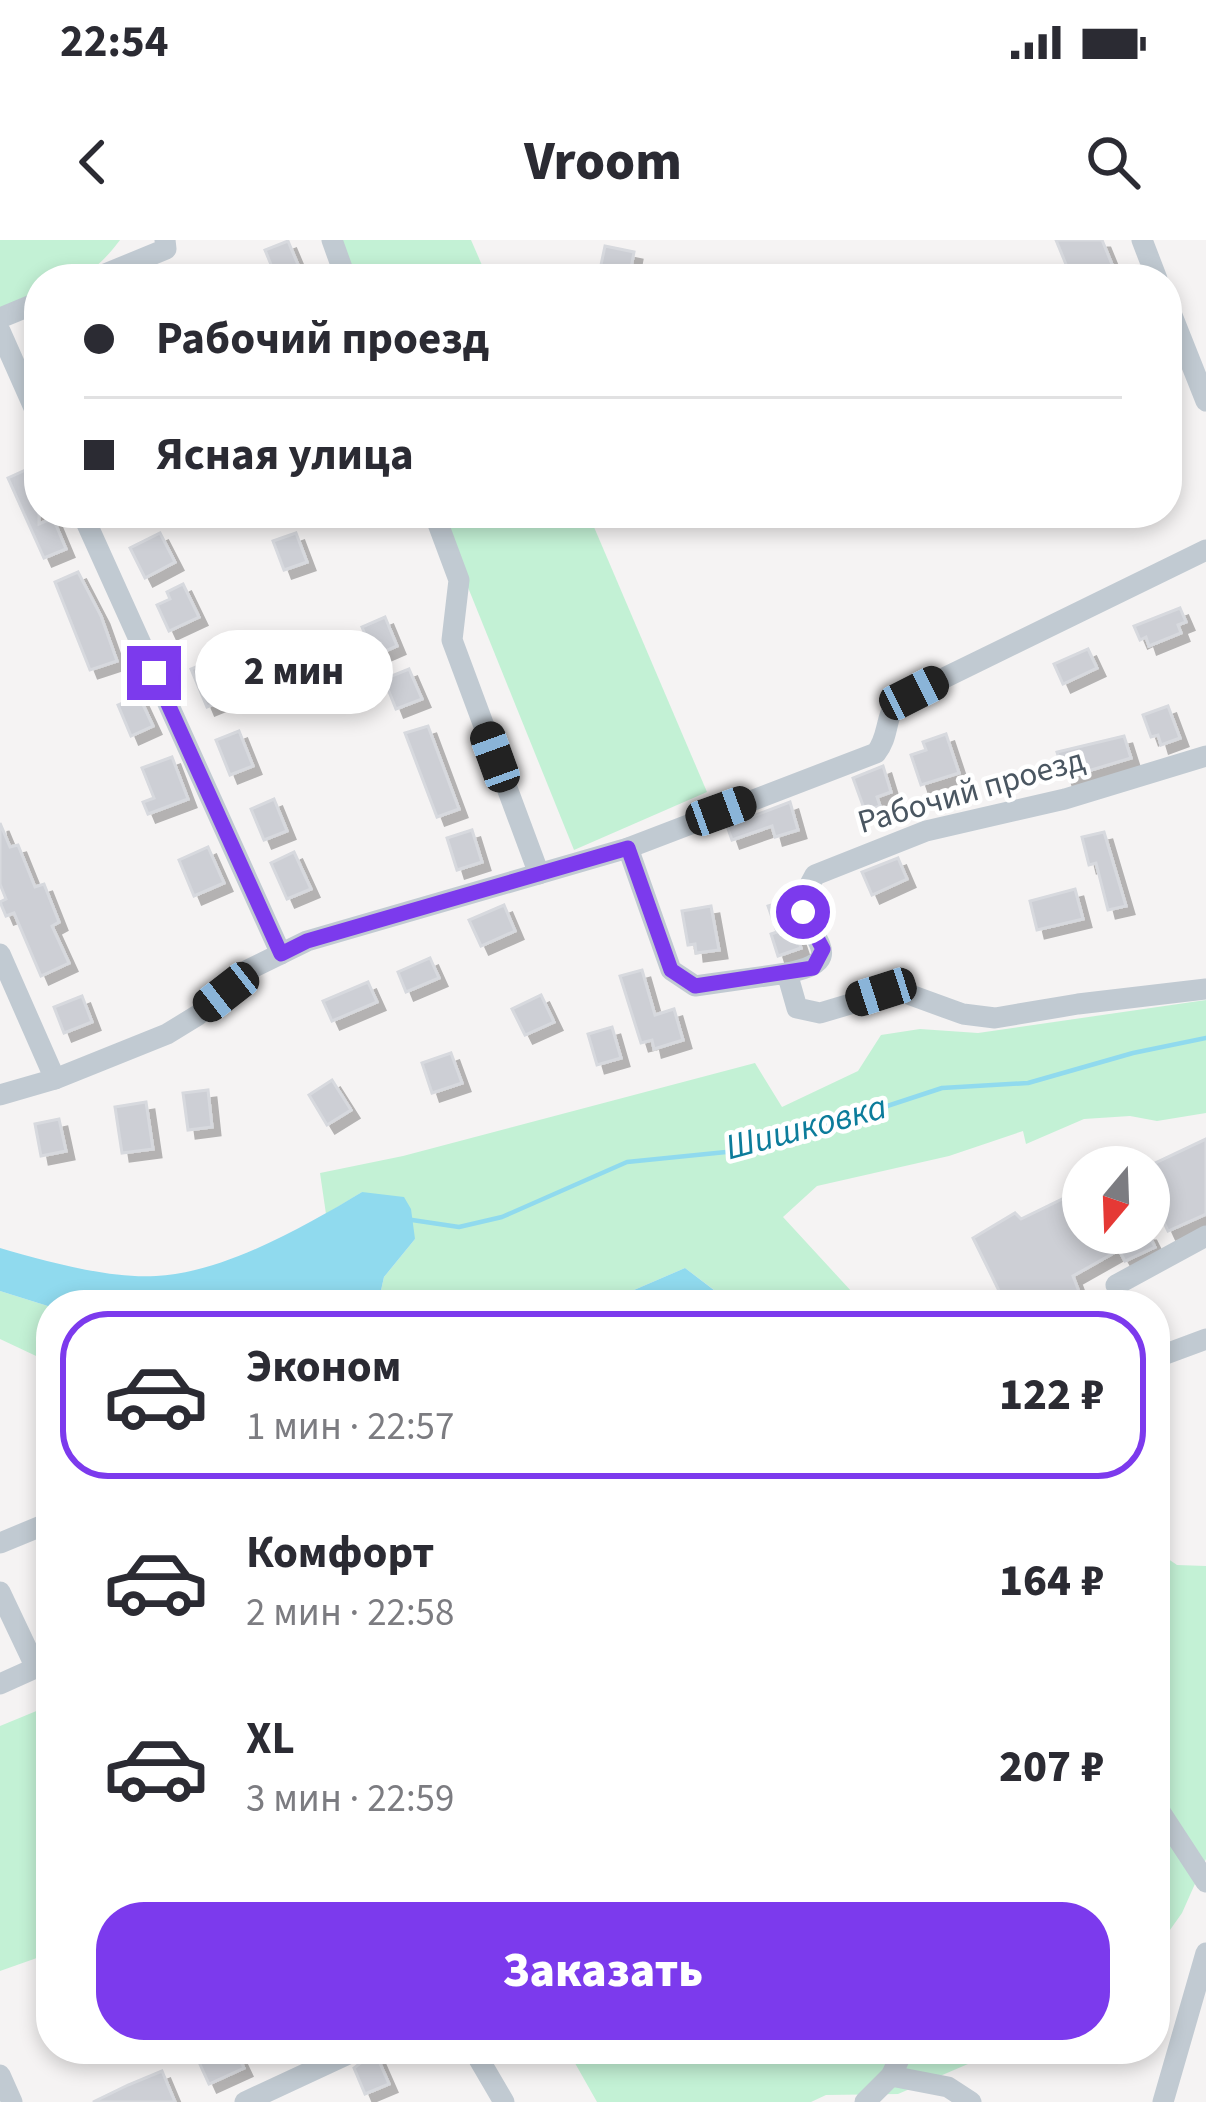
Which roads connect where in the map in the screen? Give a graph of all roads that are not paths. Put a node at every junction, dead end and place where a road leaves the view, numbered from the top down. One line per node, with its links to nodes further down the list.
1 (165, 240): 2 (street)
2 (130, 264)
3 (0, 331): 5 (street)
4 (1182, 341): 7 (street)
5 (5, 357): 6 (street)
6 (24, 392)
7 (1206, 401)
8 (89, 528): 15 (street)
9 (440, 528): 13 (street)
10 (1206, 550): 12 (street)
11 (1206, 756): 16 (street, Рабочий проезд)
12 (628, 848): 13 (street); 16 (street)
13 (539, 874): 15 (street)
14 (0, 953): 18 (street)
15 (281, 954): 18 (street)
16 (787, 974): 17 (street)
17 (1206, 989)
18 (55, 1079): 19 (street)
19 (0, 1095)
20 (1206, 1236): 21 (street)
21 (1116, 1285)
22 (1206, 1339): 23 (street)
23 (1170, 1352)
24 (36, 1528): 25 (street)
25 (0, 1544)
26 (0, 1592): 27 (street)
27 (36, 1653)
28 (36, 1668): 29 (street)
29 (0, 1684)
30 (1170, 1827): 31 (street)
31 (1206, 1882)
32 (1206, 1953): 43 (street)
33 (326, 2064): 39 (street)
34 (482, 2064): 40 (street)
35 (897, 2064): 37 (street)
36 (0, 2074): 38 (street)
37 (891, 2076): 41 (street); 42 (street)
38 (12, 2102)
39 (245, 2102)
40 (504, 2102)
41 (865, 2102)
42 (971, 2102)
43 (1163, 2102)

